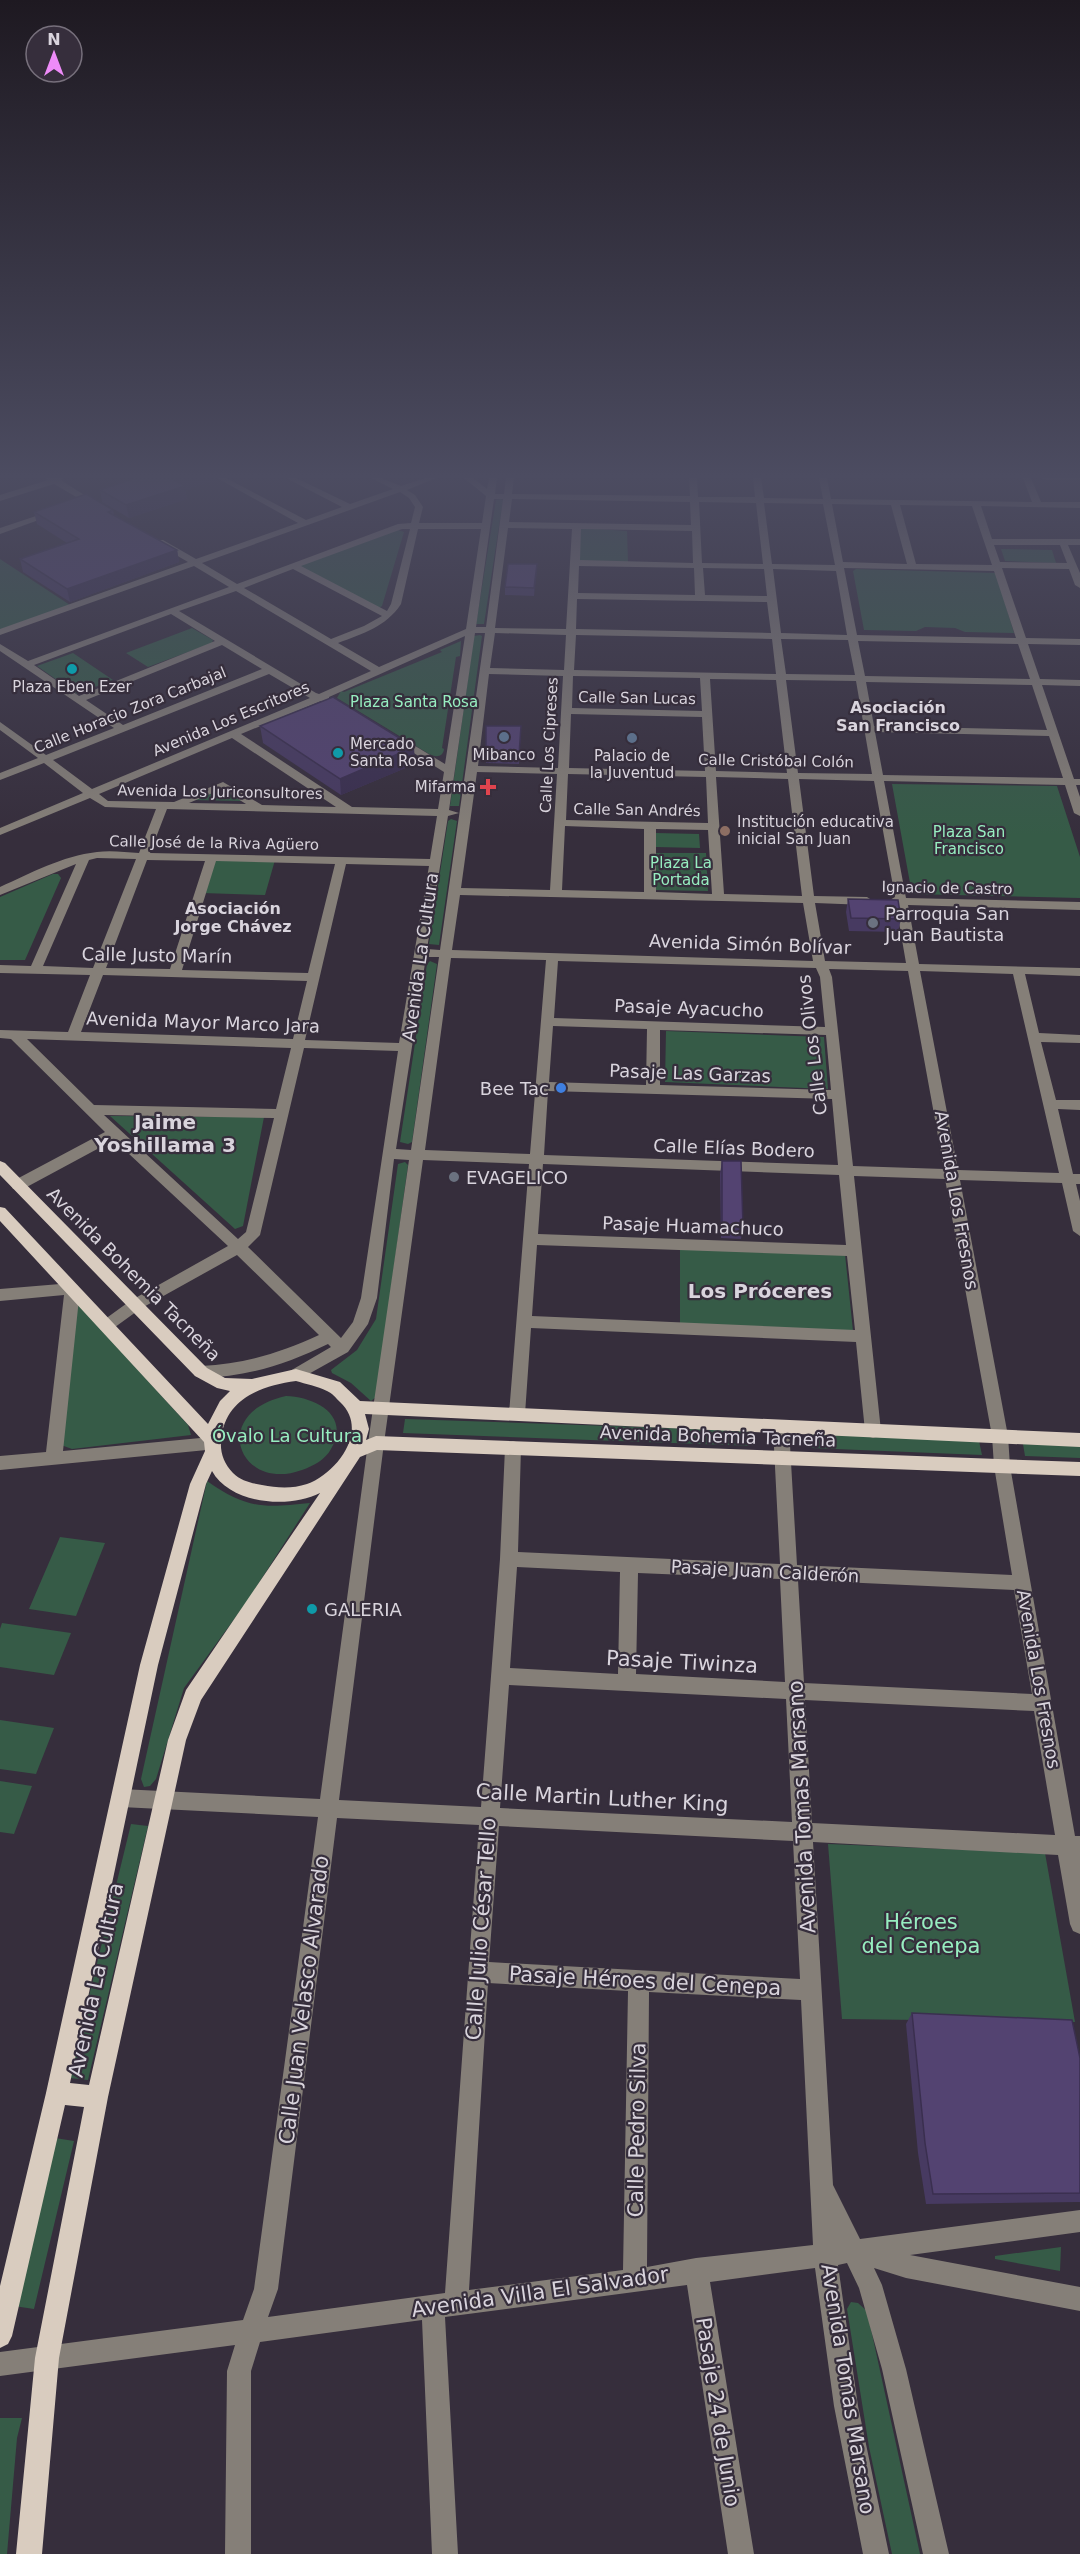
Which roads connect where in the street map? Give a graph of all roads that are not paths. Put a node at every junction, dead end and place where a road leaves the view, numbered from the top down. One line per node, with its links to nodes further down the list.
1 (97, 597): 17 (street)
2 (210, 597): 13 (street)
3 (255, 597): 23 (street)
4 (353, 597): 14 (street)
5 (398, 597): 14 (street)
6 (476, 597): 15 (street, Avenida La Cultura)
7 (494, 597): 16 (street, Avenida La Cultura)
8 (573, 597): 18 (street, Calle Los Cipreses)
9 (707, 597): 12 (street)
10 (846, 597): 20 (street, Avenida Los Fresnos)
11 (1007, 597): 22 (street)
12 (772, 599): 19 (street, Calle Los Olivos)
13 (172, 611): 21 (street); 26 (street)
14 (388, 615): 23 (street)
15 (471, 630): 16 (street); 29 (street, Avenida Los Escritores); 49 (street, Avenida La Cultura)
16 (489, 631): 18 (street); 28 (street, Avenida La Cultura)
17 (0, 632)
18 (571, 632): 19 (street); 30 (street, Calle Los Cipreses)
19 (777, 636): 20 (street); 32 (street, Calle Los Olivos)
20 (853, 638): 22 (street); 33 (street, Avenida Los Fresnos)
21 (224, 641): 27 (street); 37 (street)
22 (1022, 641): 24 (street); 34 (street)
23 (331, 642): 29 (street)
24 (1080, 642)
25 (0, 647): 26 (street)
26 (26, 665): 37 (street)
27 (270, 670): 36 (street); 42 (street, Calle Horacio Zora Carbajal)
28 (485, 671): 30 (street); 48 (street, Avenida La Cultura)
29 (380, 672): 36 (street, Avenida Los Escritores)
30 (569, 672): 31 (street); 39 (street, Calle Los Cipreses)
31 (705, 675): 32 (street); 40 (street)
32 (782, 677): 33 (street); 52 (street, Calle Los Olivos)
33 (861, 678): 34 (street); 43 (street, Avenida Los Fresnos)
34 (1036, 682): 35 (street); 44 (street)
35 (1080, 683)
36 (321, 698): 38 (street); 45 (street, Avenida Los Escritores)
37 (78, 700): 42 (street)
38 (334, 701)
39 (566, 711): 40 (street, Calle San Lucas); 50 (street, Calle Los Cipreses)
40 (708, 714): 51 (street)
41 (0, 725): 47 (street, Avenida Los Juriconsultores)
42 (122, 729): 47 (street, Calle Horacio Zora Carbajal)
43 (870, 729): 44 (street); 54 (street, Avenida Los Fresnos)
44 (1053, 733): 55 (street)
45 (233, 734): 56 (street, Avenida Los Escritores); 59 (street)
46 (391, 736): 49 (street)
47 (45, 760): 53 (street, Calle Horacio Zora Carbajal); 56 (street, Avenida Los Juriconsultores)
48 (472, 769): 50 (street, Calle Cristóbal Colón); 61 (street, Avenida La Cultura)
49 (450, 771): 60 (street, Avenida La Cultura)
50 (563, 771): 51 (street, Calle Cristóbal Colón); 63 (street, Calle Los Cipreses)
51 (711, 774): 52 (street, Calle Cristóbal Colón); 65 (street)
52 (794, 776): 54 (street, Calle Cristóbal Colón); 77 (street, Calle Los Olivos)
53 (0, 777)
54 (879, 778): 55 (street, Calle Cristóbal Colón); 78 (street, Avenida Los Fresnos)
55 (1075, 782): 62 (street)
56 (90, 794): 57 (street, Avenida Los Juriconsultores); 66 (street, Avenida Los Escritores)
57 (168, 805): 58 (street, Avenida Los Juriconsultores); 58 (street); 67 (street)
58 (258, 808): 59 (street, Avenida Los Juriconsultores)
59 (350, 810): 60 (street, Avenida Los Juriconsultores)
60 (443, 813): 61 (street, Avenida Los Juriconsultores); 71 (street, Avenida La Cultura)
61 (465, 813): 73 (street, Avenida La Cultura)
62 (1080, 813)
63 (560, 824): 64 (street, Calle San Andrés); 74 (street, Calle Los Cipreses)
64 (650, 825): 65 (street, Calle San Andrés); 75 (street)
65 (714, 827): 76 (street)
66 (0, 832)
67 (142, 855): 68 (street, Calle José de la Riva Agüero); 69 (street, Calle José de la Riva Agüero); 88 (street)
68 (212, 857): 70 (street, Calle José de la Riva Agüero); 90 (street)
69 (84, 858): 72 (street, Calle José de la Riva Agüero); 86 (street)
70 (341, 861): 71 (street, Calle José de la Riva Agüero); 91 (street)
71 (434, 863): 80 (street, Avenida La Cultura)
72 (0, 891)
73 (453, 891): 74 (street, Ignacio de Castro); 81 (street, Avenida La Cultura)
74 (556, 894): 75 (street, Ignacio de Castro)
75 (651, 896): 76 (street, Ignacio de Castro)
76 (718, 897): 77 (street, Ignacio de Castro)
77 (808, 899): 78 (street, Ignacio de Castro); 83 (street, Calle Los Olivos)
78 (903, 902): 79 (street, Ignacio de Castro); 84 (street, Avenida Los Fresnos)
79 (1080, 906)
80 (419, 953): 81 (street, Avenida Simón Bolívar); 100 (street, Avenida La Cultura)
81 (444, 953): 82 (street, Avenida Simón Bolívar); 110 (street, Avenida La Cultura)
82 (552, 957): 83 (street, Avenida Simón Bolívar); 92 (street)
83 (820, 964): 84 (street, Avenida Simón Bolívar); 94 (street, Calle Los Olivos)
84 (915, 967): 87 (street, Avenida Simón Bolívar); 114 (street, Avenida Los Fresnos)
85 (0, 969): 86 (street, Calle Justo Marín)
86 (35, 970): 88 (street, Calle Justo Marín)
87 (1018, 970): 89 (street, Avenida Simón Bolívar); 97 (street)
88 (97, 972): 90 (street, Calle Justo Marín); 96 (street)
89 (1080, 972)
90 (174, 973): 91 (street, Calle Justo Marín)
91 (313, 977): 99 (street)
92 (547, 1022): 93 (street, Pasaje Ayacucho); 101 (street)
93 (654, 1025): 94 (street, Pasaje Ayacucho); 102 (street)
94 (830, 1031): 103 (street, Calle Los Olivos)
95 (7, 1034): 96 (street, Avenida Mayor Marco Jara); 106 (street)
96 (73, 1036): 99 (street, Avenida Mayor Marco Jara)
97 (1034, 1037): 98 (street); 104 (street)
98 (1080, 1039)
99 (298, 1042): 100 (street, Avenida Mayor Marco Jara); 107 (street)
100 (404, 1047): 109 (street, Avenida La Cultura)
101 (542, 1086): 102 (street, Pasaje Las Garzas); 111 (street)
102 (653, 1090): 103 (street, Pasaje Las Garzas)
103 (837, 1095): 113 (street, Calle Los Olivos)
104 (1050, 1104): 105 (street); 115 (street)
105 (1080, 1105)
106 (90, 1110): 107 (street); 108 (street)
107 (280, 1114): 120 (street)
108 (115, 1133): 116 (street); 120 (street)
109 (388, 1154): 110 (street, Calle Elías Bodero); 129 (street, Avenida La Cultura)
110 (416, 1155): 111 (street, Calle Elías Bodero); 134 (street, Avenida La Cultura)
111 (537, 1159): 113 (street, Calle Elías Bodero); 119 (street)
112 (0, 1166): 116 (main road, Avenida Bohemia Tacneña)
113 (845, 1170): 114 (street, Calle Elías Bodero); 121 (street, Calle Los Olivos)
114 (952, 1174): 115 (street, Calle Elías Bodero); 138 (street, Avenida Los Fresnos)
115 (1074, 1178): 118 (street)
116 (18, 1185): 124 (main road, Avenida Bohemia Tacneña)
117 (0, 1212): 122 (main road)
118 (1080, 1231)
119 (531, 1239): 121 (street, Pasaje Huamachuco); 125 (street)
120 (238, 1247): 124 (street); 127 (street)
121 (853, 1251): 128 (street, Calle Los Olivos)
122 (72, 1289): 123 (street); 126 (main road); 143 (street)
123 (0, 1295)
124 (135, 1305): 126 (street); 130 (main road, Avenida Bohemia Tacneña)
125 (524, 1323): 128 (street); 135 (street)
126 (106, 1326): 141 (main road)
127 (330, 1336): 129 (street); 130 (street)
128 (862, 1336): 137 (street, Calle Los Olivos)
129 (342, 1348): 131 (street, Avenida La Cultura)
130 (201, 1372): 132 (main road, Avenida Bohemia Tacneña)
131 (296, 1376): 132 (main road); 133 (main road)
132 (252, 1385): 141 (main road)
133 (356, 1407): 134 (main road, Avenida Bohemia Tacneña); 144 (main road)
134 (382, 1407): 135 (main road, Avenida Bohemia Tacneña); 140 (street, Avenida La Cultura)
135 (517, 1414): 136 (main road, Avenida Bohemia Tacneña)
136 (781, 1428): 137 (main road, Avenida Bohemia Tacneña); 145 (street, Avenida Tomas Marsano)
137 (873, 1431): 138 (main road, Avenida Bohemia Tacneña)
138 (1000, 1436): 139 (main road, Avenida Bohemia Tacneña); 147 (street, Avenida Los Fresnos)
139 (1080, 1440)
140 (376, 1443): 142 (main road, Avenida Bohemia Tacneña); 144 (main road, Avenida Bohemia Tacneña); 159 (street, Calle Juan Velasco Alvarado)
141 (211, 1445): 143 (street); 144 (main road); 157 (main road, Avenida La Cultura)
142 (513, 1448): 145 (main road, Avenida Bohemia Tacneña); 149 (street, Calle Julio César Tello)
143 (54, 1458): 146 (street)
144 (352, 1458): 158 (main road, Avenida La Cultura)
145 (782, 1458): 147 (main road, Avenida Bohemia Tacneña); 151 (street, Avenida Tomas Marsano)
146 (0, 1463)
147 (1002, 1466): 148 (main road, Avenida Bohemia Tacneña); 152 (street, Avenida Los Fresnos)
148 (1080, 1469)
149 (509, 1559): 150 (street, Pasaje Juan Calderón); 153 (street, Calle Julio César Tello)
150 (629, 1564): 151 (street, Pasaje Juan Calderón); 154 (street)
151 (789, 1572): 152 (street, Pasaje Juan Calderón); 155 (street, Avenida Tomas Marsano)
152 (1022, 1583): 156 (street, Avenida Los Fresnos)
153 (499, 1676): 154 (street, Pasaje Tiwinza); 160 (street, Calle Julio César Tello)
154 (627, 1682): 155 (street, Pasaje Tiwinza)
155 (795, 1690): 156 (street, Pasaje Tiwinza); 161 (street, Avenida Tomas Marsano)
156 (1043, 1703): 162 (street, Avenida Los Fresnos)
157 (121, 1798): 158 (street, Calle Martin Luther King); 167 (main road, Avenida La Cultura)
158 (162, 1800): 159 (street, Calle Martin Luther King); 168 (main road, Avenida La Cultura)
159 (329, 1809): 160 (street, Calle Martin Luther King); 177 (street, Calle Juan Velasco Alvarado)
160 (489, 1817): 161 (street, Calle Martin Luther King); 164 (street, Calle Julio César Tello)
161 (803, 1832): 162 (street, Calle Martin Luther King); 166 (street, Avenida Tomas Marsano)
162 (1073, 1846): 163 (street, Avenida Los Fresnos)
163 (1080, 1924)
164 (478, 1972): 165 (street, Pasaje Héroes del Cenepa); 176 (street, Calle Julio César Tello)
165 (639, 1980): 166 (street, Pasaje Héroes del Cenepa); 174 (street, Calle Pedro Silva)
166 (812, 1990): 169 (street, Avenida Tomas Marsano)
167 (57, 2093): 168 (main road); 178 (main road, Avenida La Cultura)
168 (97, 2097): 179 (main road, Avenida La Cultura)
169 (823, 2187): 171 (street, Avenida Tomas Marsano); 172 (street, Avenida Tomas Marsano)
170 (1080, 2221): 171 (street, Avenida Villa El Salvador)
171 (852, 2250): 172 (street, Avenida Villa El Salvador); 175 (street); 186 (street, Avenida Tomas Marsano)
172 (825, 2253): 173 (street, Avenida Villa El Salvador); 185 (street, Avenida Tomas Marsano)
173 (696, 2270): 174 (street, Avenida Villa El Salvador); 184 (street, Pasaje 24 de Junio)
174 (635, 2279): 176 (street, Avenida Villa El Salvador)
175 (1080, 2299)
176 (445, 2304): 177 (street, Avenida Villa El Salvador); 183 (street, Calle Julio César Tello)
177 (251, 2331): 179 (street, Avenida Villa El Salvador); 182 (street, Calle Juan Velasco Alvarado)
178 (0, 2336)
179 (48, 2358): 180 (street, Avenida Villa El Salvador); 181 (main road, Avenida La Cultura)
180 (0, 2364)
181 (29, 2554)
182 (238, 2554)
183 (445, 2554)
184 (741, 2554)
185 (876, 2554)
186 (936, 2554)

